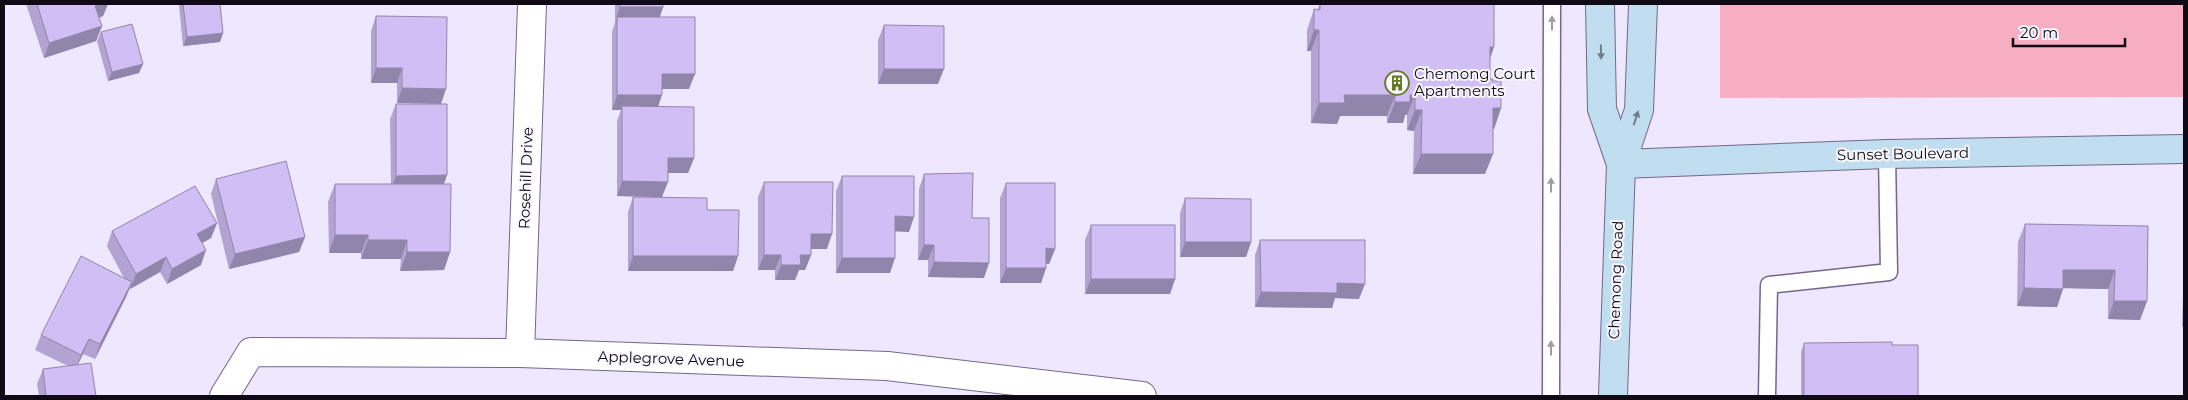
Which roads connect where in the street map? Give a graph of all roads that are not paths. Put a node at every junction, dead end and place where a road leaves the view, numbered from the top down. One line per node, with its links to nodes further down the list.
1 (532, 4): 8 (street, Rosehill Drive)
2 (1552, 4): 11 (lane, one-way to 2)
3 (1600, 4): 7 (main road, Chemong Road, one-way to 7)
4 (1643, 4): 7 (main road, Chemong Road, one-way to 4)
5 (2184, 149): 6 (main road, Sunset Boulevard)
6 (1887, 154): 7 (main road, Sunset Boulevard); 13 (lane)
7 (1621, 164): 12 (main road, Chemong Road)
8 (520, 353): 9 (street, Applegrove Avenue); 10 (street, Applegrove Avenue)
9 (224, 396)
10 (1142, 396)
11 (1551, 396)
12 (1613, 396)
13 (1767, 396)

